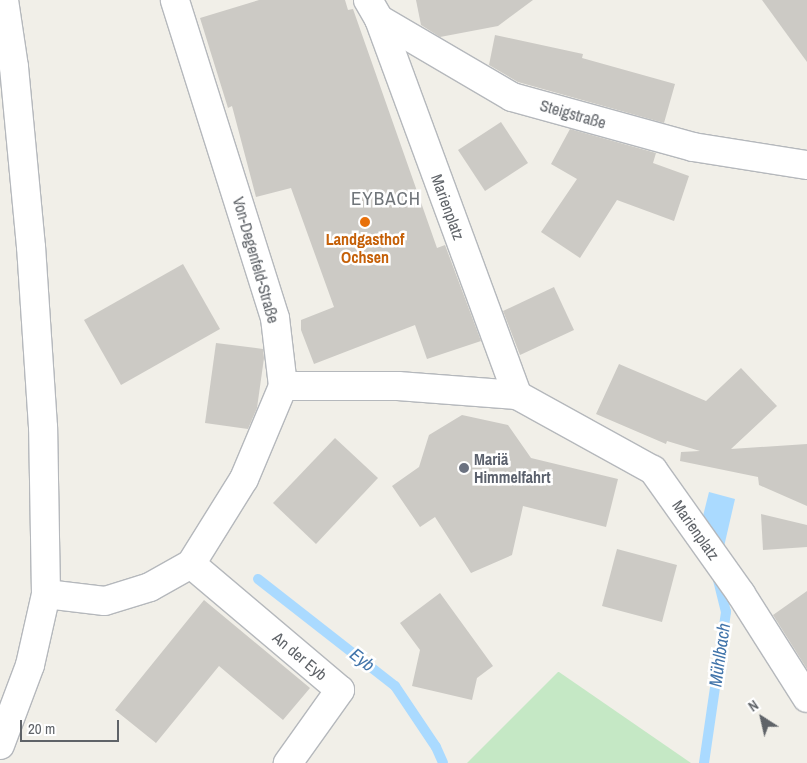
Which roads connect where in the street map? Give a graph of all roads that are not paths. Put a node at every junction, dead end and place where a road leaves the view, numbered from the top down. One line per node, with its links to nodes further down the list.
1 (4, 0): 8 (street)
2 (175, 0): 5 (street, Von-Degenfeld-Straße)
3 (373, 9): 4 (street, Steigstraße); 6 (street, Marienplatz)
4 (807, 165)
5 (283, 386): 6 (street, Marienplatz); 7 (street, Von-Degenfeld-Straße)
6 (517, 395): 9 (street, Marienplatz)
7 (191, 564): 8 (street, Von-Degenfeld-Straße); 11 (street, An der Eyb)
8 (46, 594): 10 (street)
9 (807, 698)
10 (0, 745)
11 (288, 763)

